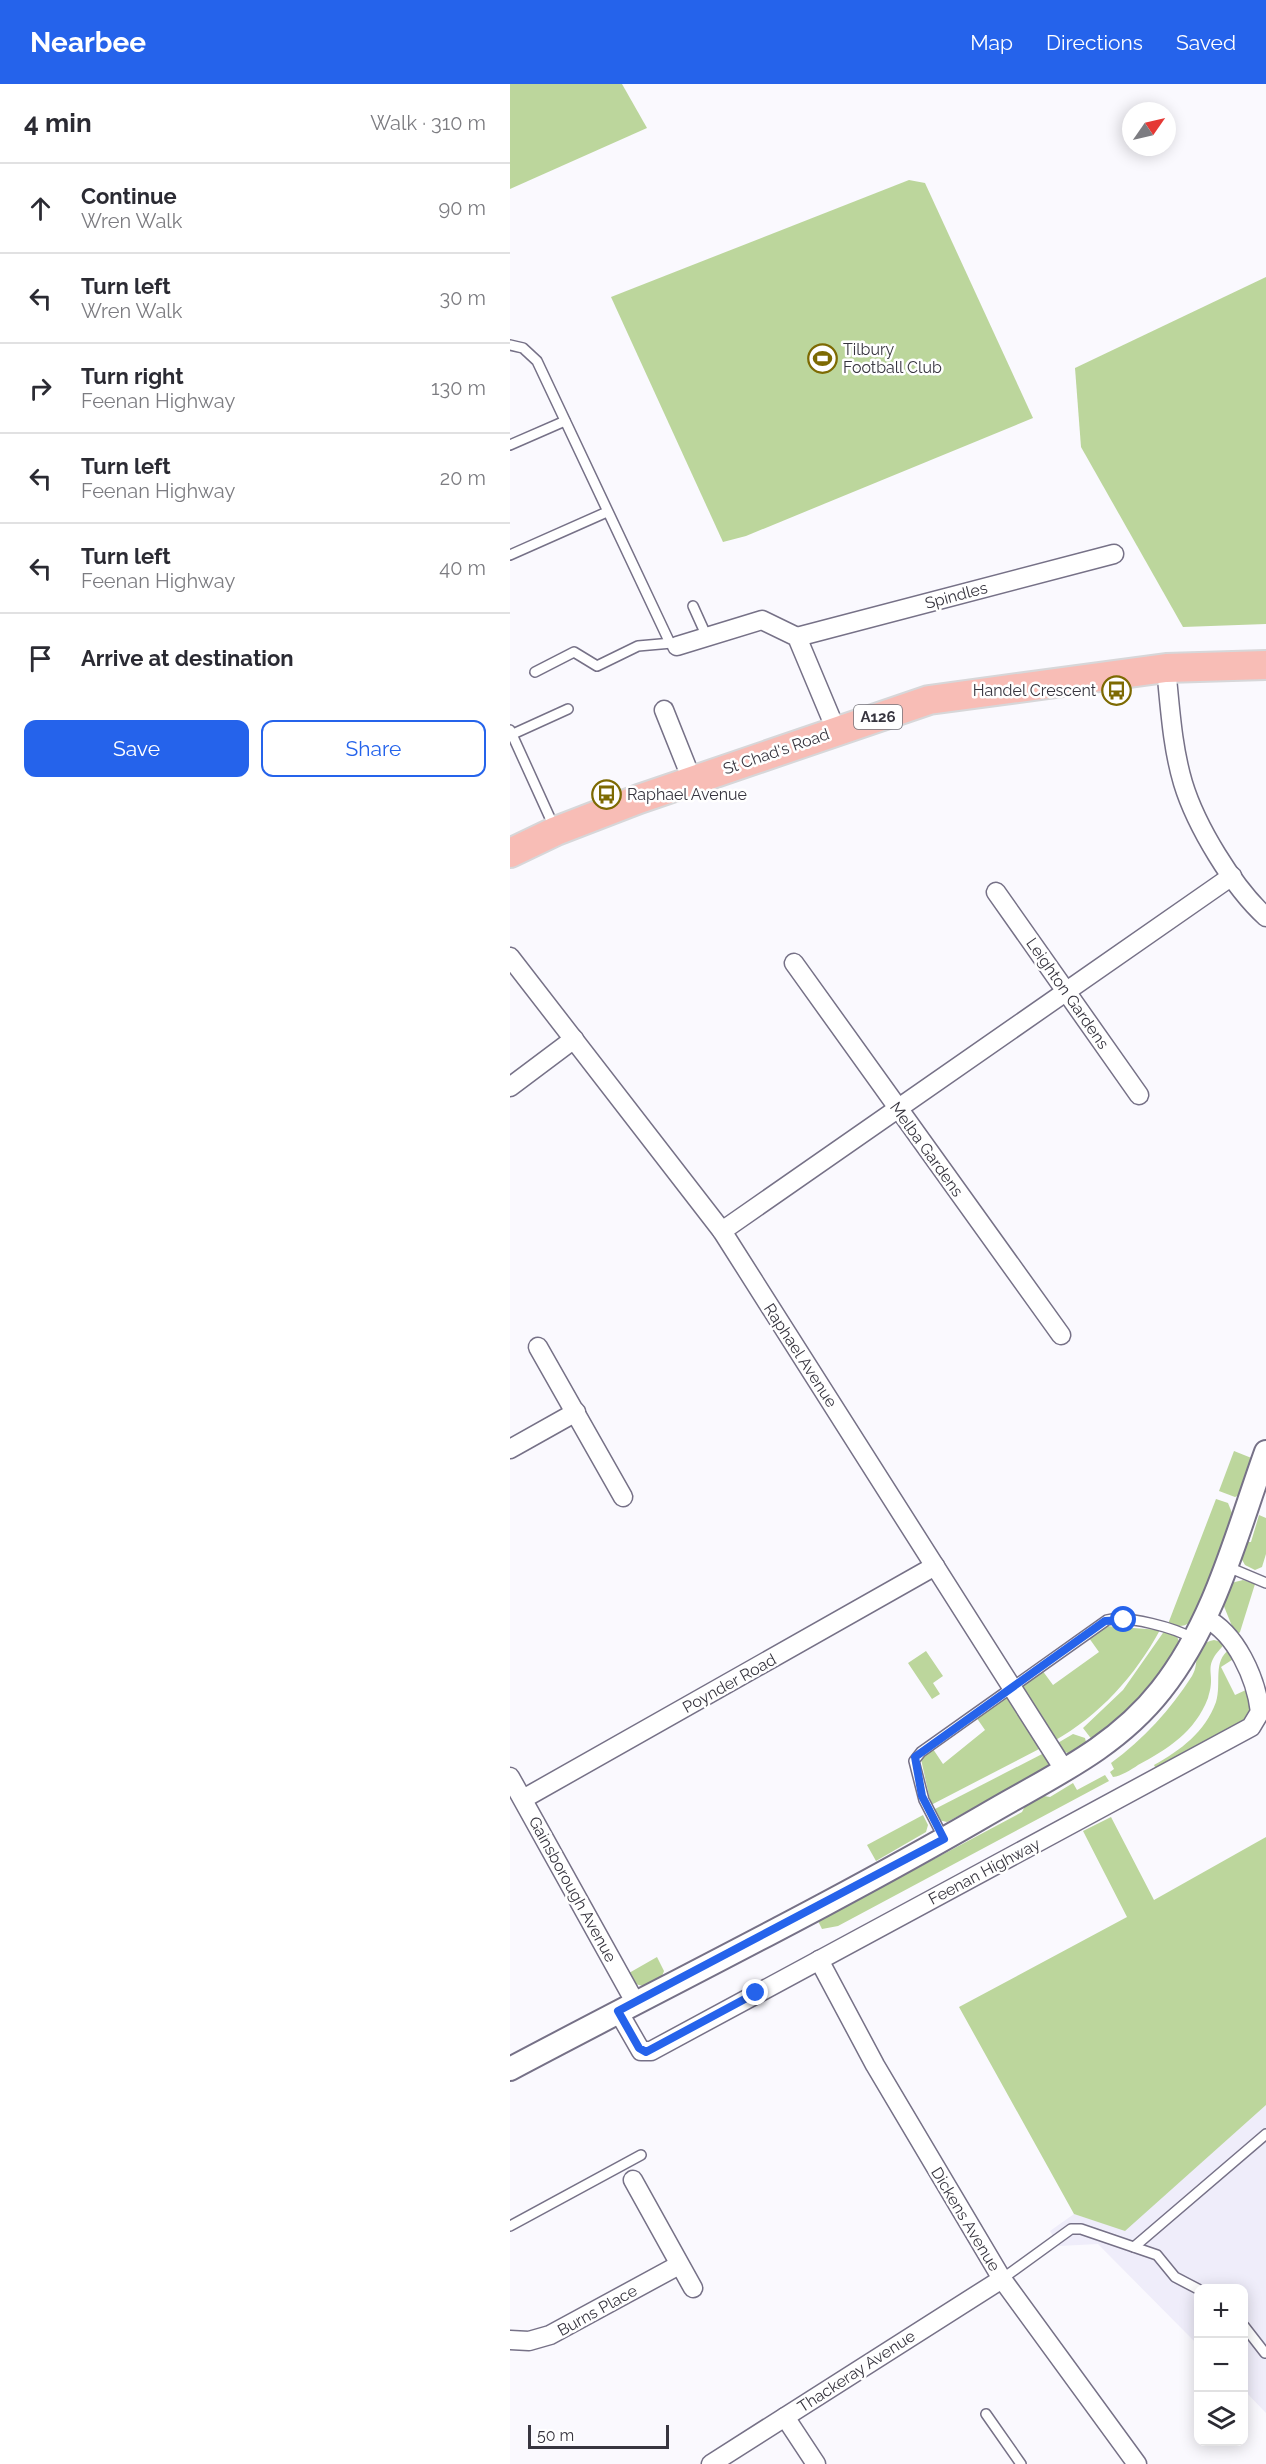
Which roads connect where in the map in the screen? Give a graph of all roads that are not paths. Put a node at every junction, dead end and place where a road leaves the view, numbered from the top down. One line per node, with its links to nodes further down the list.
1 (510, 345): 2 (lane)
2 (565, 421): 3 (lane); 4 (lane)
3 (510, 445)
4 (607, 512): 6 (lane); 10 (lane)
5 (1114, 554): 9 (street, Spindles)
6 (510, 555)
7 (693, 606): 8 (lane)
8 (706, 637): 9 (street); 10 (street)
9 (797, 637): 16 (street)
10 (673, 644): 13 (lane)
11 (1266, 664): 12 (main road, St Chad's Road / A126)
12 (1166, 668): 16 (main road, St Chad's Road / A126); 21 (street)
13 (534, 672)
14 (568, 709): 17 (lane)
15 (664, 710): 18 (street)
16 (836, 730): 18 (main road, St Chad's Road / A126)
17 (511, 732): 19 (lane)
18 (692, 780): 19 (main road, St Chad's Road / A126)
19 (556, 831): 20 (main road, St Chad's Road / A126)
20 (510, 853)
21 (1232, 876): 23 (street); 26 (street)
22 (996, 892): 26 (street, Leighton Gardens)
23 (1266, 916)
24 (510, 957): 27 (street, Raphael Avenue)
25 (794, 963): 30 (street, Melba Gardens)
26 (1066, 991): 29 (street, Leighton Gardens); 30 (street)
27 (574, 1039): 28 (street); 31 (street, Raphael Avenue)
28 (510, 1087)
29 (1139, 1095)
30 (897, 1109): 31 (street); 32 (street, Melba Gardens)
31 (722, 1231): 38 (street, Raphael Avenue)
32 (1061, 1335)
33 (538, 1347): 34 (street)
34 (576, 1412): 35 (street); 37 (street)
35 (510, 1449)
36 (1266, 1452): 39 (street)
37 (623, 1497)
38 (935, 1566): 43 (street, Raphael Avenue); 46 (street, Poynder Road)
39 (1226, 1566): 40 (lane); 41 (street)
40 (1266, 1583)
41 (1205, 1618): 42 (street); 48 (street, Feenan Highway)
42 (1194, 1639): 43 (lane); 44 (street)
43 (1012, 1688): 44 (street, Raphael Avenue); 47 (lane)
44 (1065, 1771): 47 (street)
45 (510, 1776): 46 (street, Gainsborough Avenue)
46 (523, 1799): 49 (street, Gainsborough Avenue)
47 (944, 1839): 49 (street)
48 (819, 1960): 49 (street, Feenan Highway); 57 (street, Dickens Avenue)
49 (627, 2006): 50 (street)
50 (510, 2068)
51 (1266, 2134): 55 (lane)
52 (641, 2155): 54 (lane)
53 (633, 2180): 56 (street)
54 (510, 2226)
55 (1134, 2247): 57 (lane); 58 (lane)
56 (679, 2265): 59 (street); 61 (street, Burns Place)
57 (1002, 2279): 64 (street, Thackeray Avenue); 68 (street, Dickens Avenue)
58 (1194, 2287)
59 (693, 2288)
60 (1248, 2331): 62 (lane)
61 (510, 2340)
62 (1265, 2353)
63 (986, 2415): 67 (lane)
64 (785, 2417): 65 (street, Thackeray Avenue); 66 (street)
65 (711, 2464)
66 (816, 2464)
67 (1022, 2464)
68 (1137, 2464)

